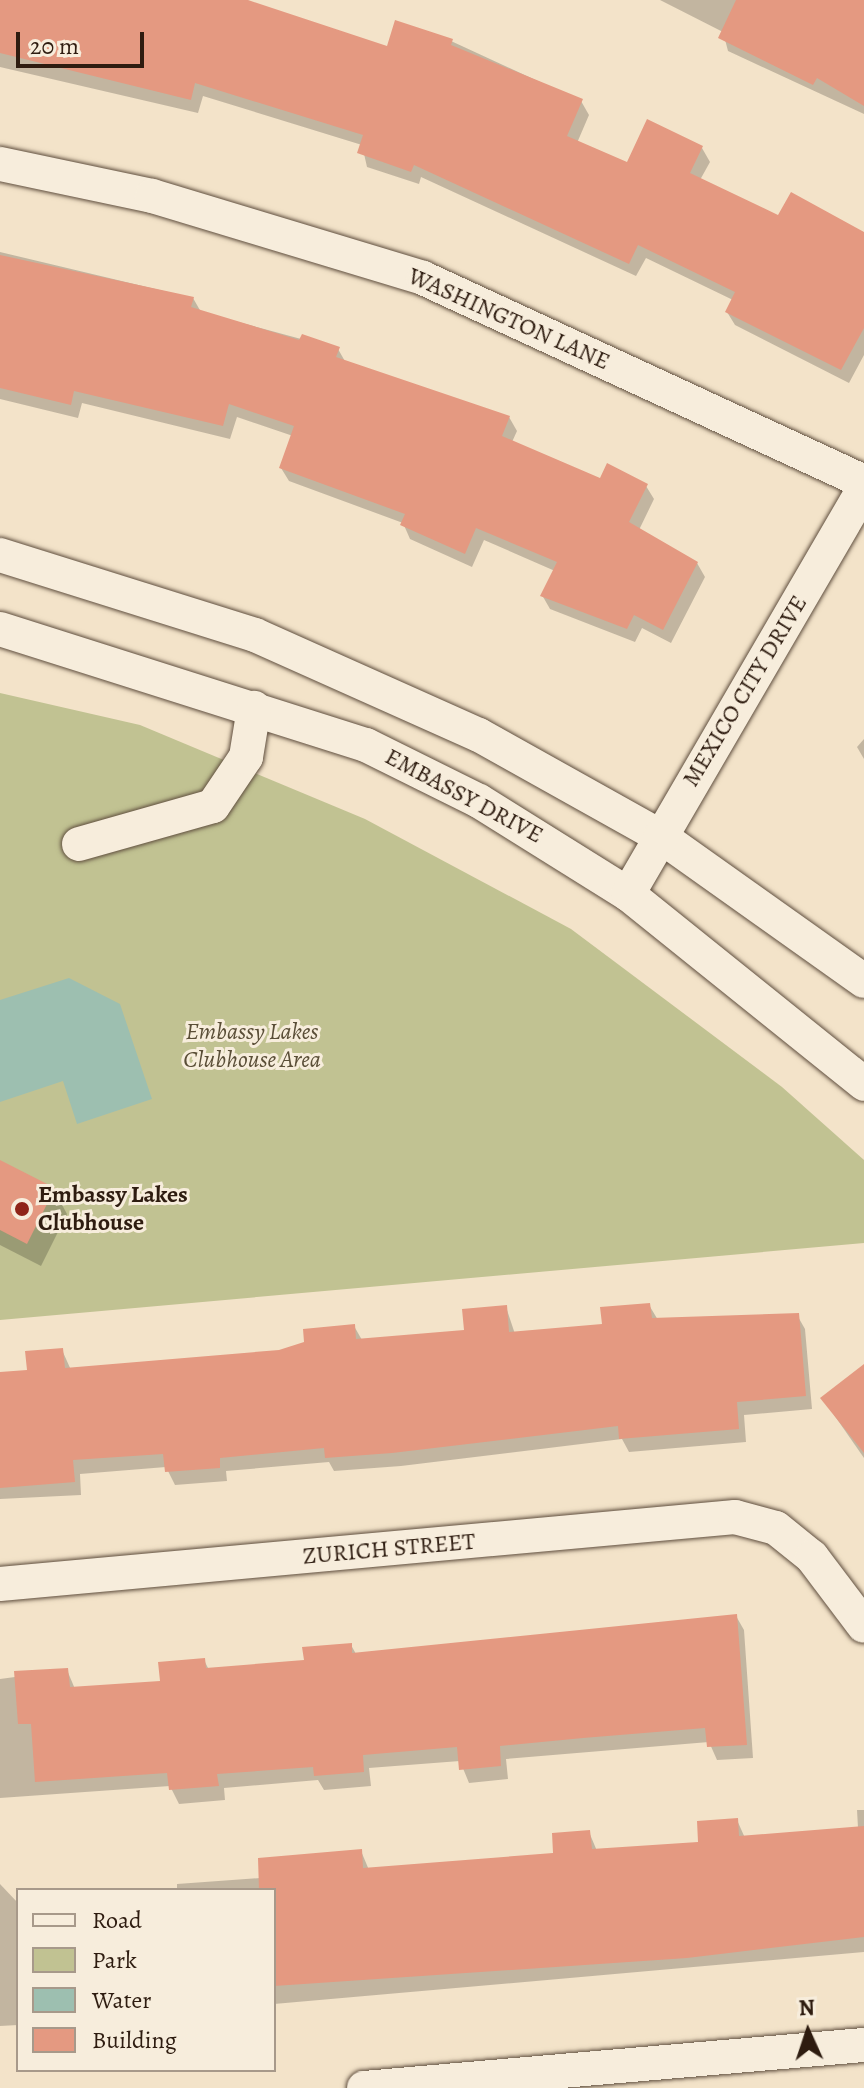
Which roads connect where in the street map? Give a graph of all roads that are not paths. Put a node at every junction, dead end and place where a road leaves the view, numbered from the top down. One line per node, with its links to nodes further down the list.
1 (0, 164): 2 (street, WASHINGTON LANE)
2 (864, 482)
3 (864, 489): 7 (street, MEXICO CITY DRIVE)
4 (0, 555): 7 (street)
5 (0, 629): 6 (street, EMBASSY DRIVE)
6 (254, 708): 8 (street); 9 (street, EMBASSY DRIVE)
7 (660, 836): 9 (street, MEXICO CITY DRIVE); 10 (street)
8 (79, 844)
9 (628, 894): 11 (street, EMBASSY DRIVE)
10 (864, 981)
11 (864, 1084)
12 (0, 1584): 13 (street, ZURICH STREET)
13 (864, 1626)
14 (864, 2045): 15 (street)
15 (364, 2088)

